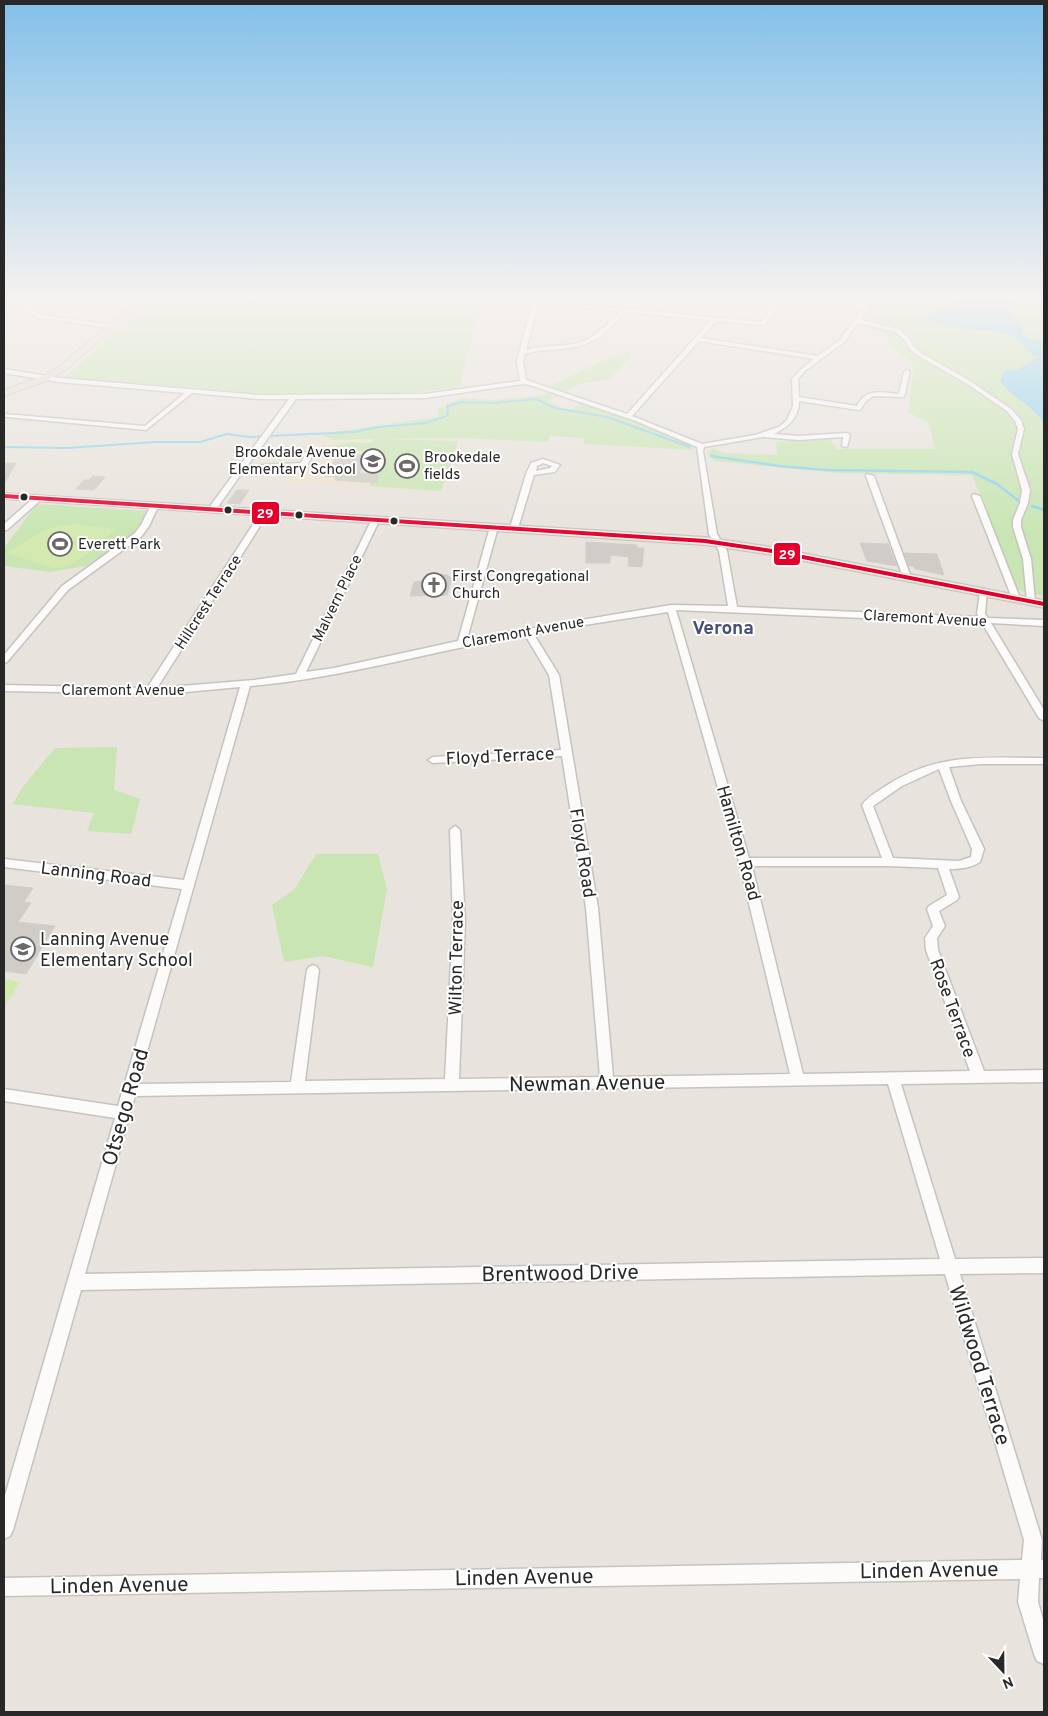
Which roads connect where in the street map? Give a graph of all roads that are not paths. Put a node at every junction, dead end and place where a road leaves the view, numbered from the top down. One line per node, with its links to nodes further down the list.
1 (40, 380): 9 (main road)
2 (69, 380): 8 (street)
3 (661, 380): 13 (street)
4 (795, 380): 11 (street)
5 (905, 380): 11 (street)
6 (965, 380): 35 (street)
7 (522, 381): 10 (street); 13 (street)
8 (191, 391): 10 (street); 12 (street)
9 (4, 393)
10 (293, 398): 17 (street)
11 (796, 399): 14 (street)
12 (7, 415)
13 (629, 415): 15 (street)
14 (763, 435): 15 (street); 16 (street)
15 (701, 446): 31 (street)
16 (845, 446)
17 (252, 455): 18 (street); 18 (street)
18 (242, 468): 25 (street)
19 (530, 474): 30 (street)
20 (870, 476): 32 (street)
21 (4, 496): 23 (main road)
22 (976, 496): 34 (street)
23 (38, 498): 24 (main road); 29 (street)
24 (155, 505): 25 (main road); 42 (street)
25 (212, 509): 26 (main road)
26 (265, 512): 27 (main road); 46 (street, Hillcrest Terrace)
27 (376, 519): 28 (main road); 43 (street, Malvern Place)
28 (494, 527): 30 (main road); 41 (street)
29 (4, 528)
30 (514, 528): 31 (main road)
31 (718, 542): 32 (main road); 37 (street)
32 (907, 577): 33 (main road)
33 (984, 592): 34 (main road); 38 (street)
34 (1016, 598): 35 (main road)
35 (1038, 602)
36 (671, 608): 37 (street, Claremont Avenue); 40 (street, Claremont Avenue); 53 (street, Hamilton Road)
37 (733, 608): 38 (street, Claremont Avenue)
38 (984, 621): 39 (street, Claremont Avenue); 47 (street)
39 (1044, 623)
40 (527, 631): 41 (street, Claremont Avenue); 48 (street, Floyd Road)
41 (462, 643): 43 (street, Claremont Avenue)
42 (4, 660)
43 (299, 677): 44 (street, Claremont Avenue)
44 (246, 684): 46 (street, Claremont Avenue); 57 (street, Otsego Road)
45 (4, 688): 46 (street, Claremont Avenue)
46 (150, 691)
47 (1044, 718)
48 (566, 753): 49 (street, Floyd Terrace); 63 (street, Floyd Road)
49 (433, 760)
50 (1044, 761): 51 (street)
51 (943, 765): 54 (street); 56 (street)
52 (455, 830): 64 (street, Wilton Terrace)
53 (745, 862): 54 (street); 62 (street, Hamilton Road)
54 (890, 862): 56 (street)
55 (4, 863): 57 (street, Lanning Road)
56 (942, 864): 60 (street, Rose Terrace)
57 (188, 884): 66 (street, Otsego Road)
58 (313, 970): 65 (street)
59 (1044, 1076): 60 (street, Newman Avenue)
60 (979, 1078): 61 (street, Newman Avenue)
61 (893, 1079): 62 (street, Newman Avenue); 70 (street, Wildwood Terrace)
62 (798, 1080): 63 (street, Newman Avenue)
63 (606, 1083): 64 (street, Newman Avenue)
64 (452, 1085): 65 (street, Newman Avenue)
65 (297, 1087): 66 (street, Newman Avenue)
66 (130, 1090): 68 (street, Otsego Road)
67 (4, 1095): 68 (street)
68 (123, 1113): 71 (street, Otsego Road)
69 (1044, 1265): 70 (street, Brentwood Drive)
70 (950, 1266): 71 (street, Brentwood Drive); 73 (street, Wildwood Terrace)
71 (75, 1282): 72 (street, Otsego Road)
72 (4, 1530)
73 (1038, 1569): 74 (street, Linden Avenue); 75 (street, Wildwood Terrace)
74 (4, 1587)
75 (1044, 1654)

